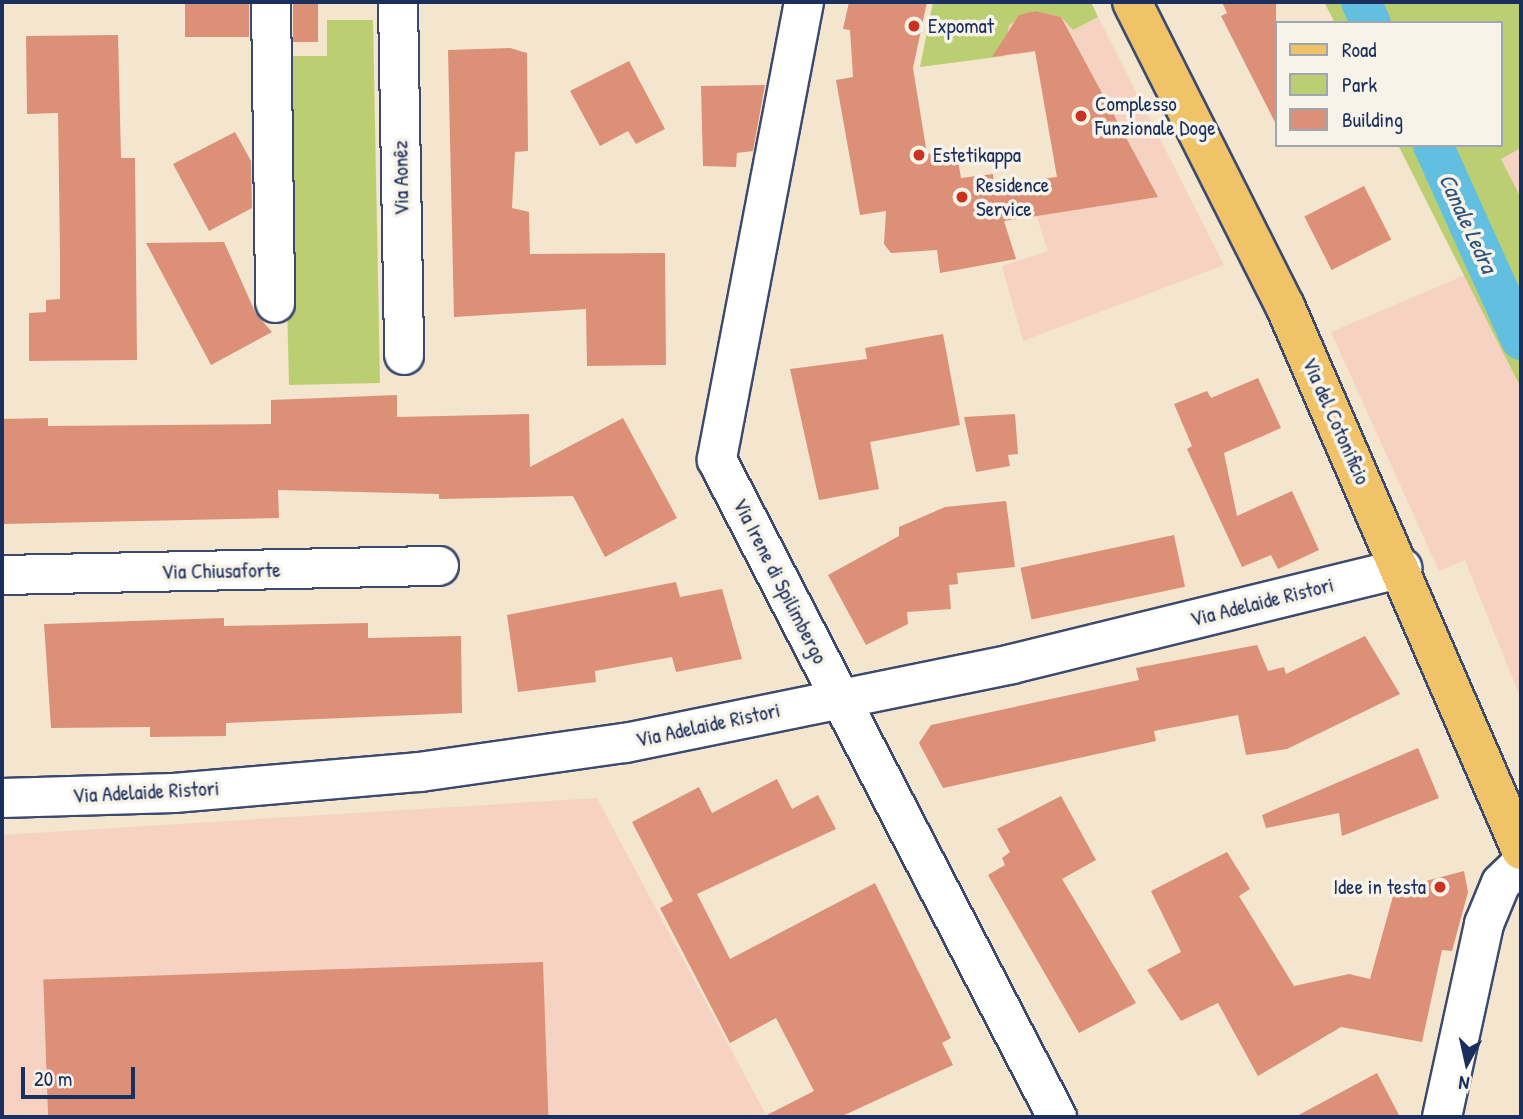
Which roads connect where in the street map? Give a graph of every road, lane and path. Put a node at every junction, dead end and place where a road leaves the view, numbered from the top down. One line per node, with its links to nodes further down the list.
1 (271, 2): 5 (street)
2 (398, 2): 6 (street, Via Aonêz)
3 (804, 2): 10 (street, Via Irene di Spilimbergo)
4 (1132, 2): 8 (main road, Via del Cotonificio)
5 (275, 303)
6 (404, 355)
7 (439, 566): 9 (street, Via Chiusaforte)
8 (1402, 568): 10 (street, Via Adelaide Ristori); 12 (main road, Via del Cotonificio)
9 (2, 576)
10 (840, 698): 11 (street, Via Adelaide Ristori); 14 (street, Via Irene di Spilimbergo)
11 (2, 798)
12 (1521, 850)
13 (1521, 864): 15 (street)
14 (1057, 1117)
15 (1442, 1117)

